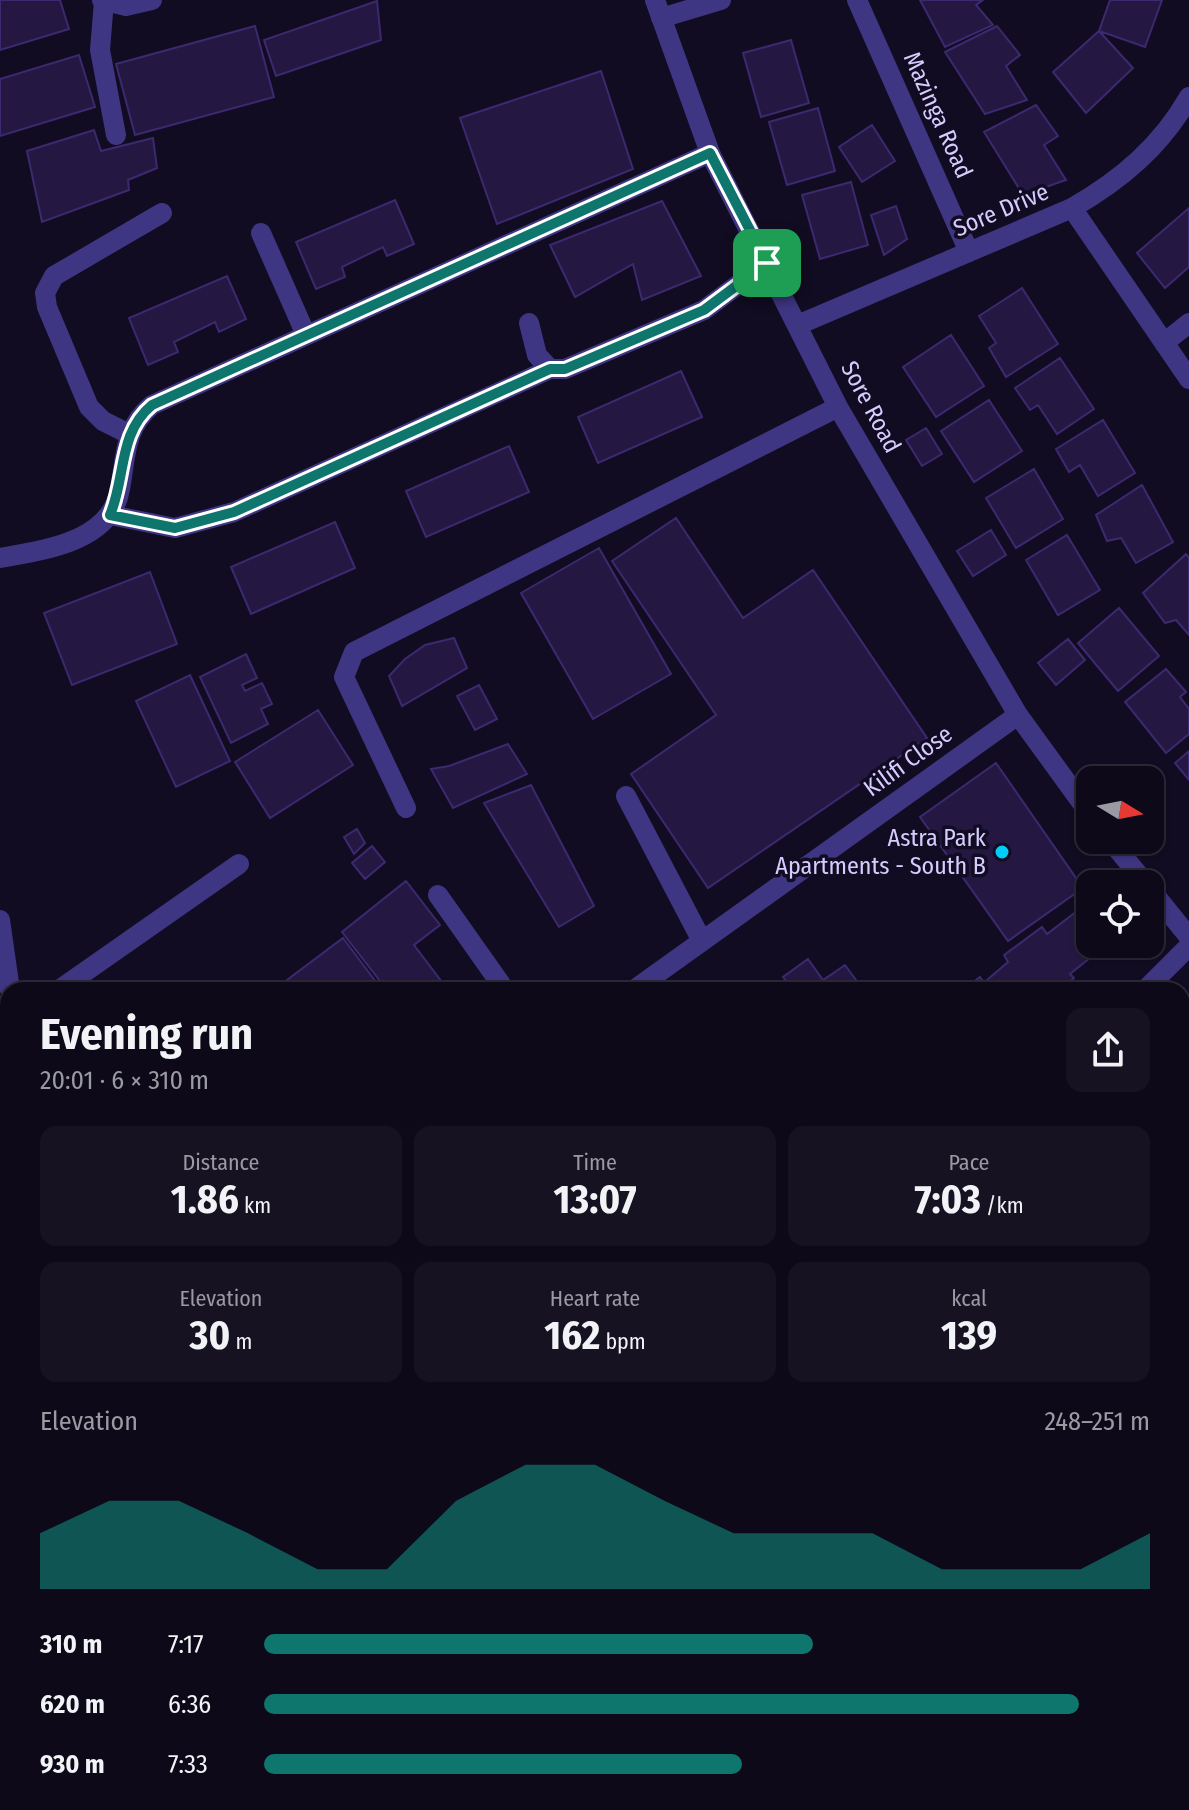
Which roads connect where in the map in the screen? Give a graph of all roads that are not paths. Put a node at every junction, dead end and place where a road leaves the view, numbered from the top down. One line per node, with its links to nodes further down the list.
1 (152, 0): 4 (street)
2 (721, 0): 5 (street)
3 (857, 0): 12 (street, Mazinga Road)
4 (103, 1): 7 (street)
5 (658, 9): 8 (street, Sore Road)
6 (1189, 97): 9 (street, Sore Drive)
7 (116, 135)
8 (710, 153): 13 (street, Sore Road); 17 (street)
9 (1072, 208): 12 (street, Sore Drive); 18 (street)
10 (162, 213): 22 (street)
11 (261, 233): 17 (street)
12 (969, 252): 16 (street, Sore Drive)
13 (767, 263): 16 (street, Sore Road); 19 (street)
14 (529, 323): 19 (street)
15 (1189, 323): 18 (street)
16 (800, 324): 21 (street, Sore Road)
17 (306, 335): 22 (street)
18 (1164, 343): 20 (street)
19 (550, 369): 23 (street)
20 (1189, 379)
21 (838, 407): 25 (street, Sore Road); 28 (street)
22 (129, 434): 23 (street)
23 (110, 515): 24 (street)
24 (0, 558)
25 (1018, 715): 26 (street, Sore Road); 36 (street, Kilifi Close)
26 (1076, 795)
27 (626, 796): 36 (street)
28 (406, 808)
29 (1121, 854): 31 (street)
30 (239, 864): 39 (street)
31 (1135, 870)
32 (438, 895): 40 (street)
33 (1164, 906): 35 (street)
34 (0, 920): 38 (street)
35 (1189, 937)
36 (702, 941): 41 (street, Kilifi Close)
37 (1189, 946): 42 (street)
38 (9, 982)
39 (70, 982)
40 (499, 982)
41 (645, 982)
42 (1153, 982)

